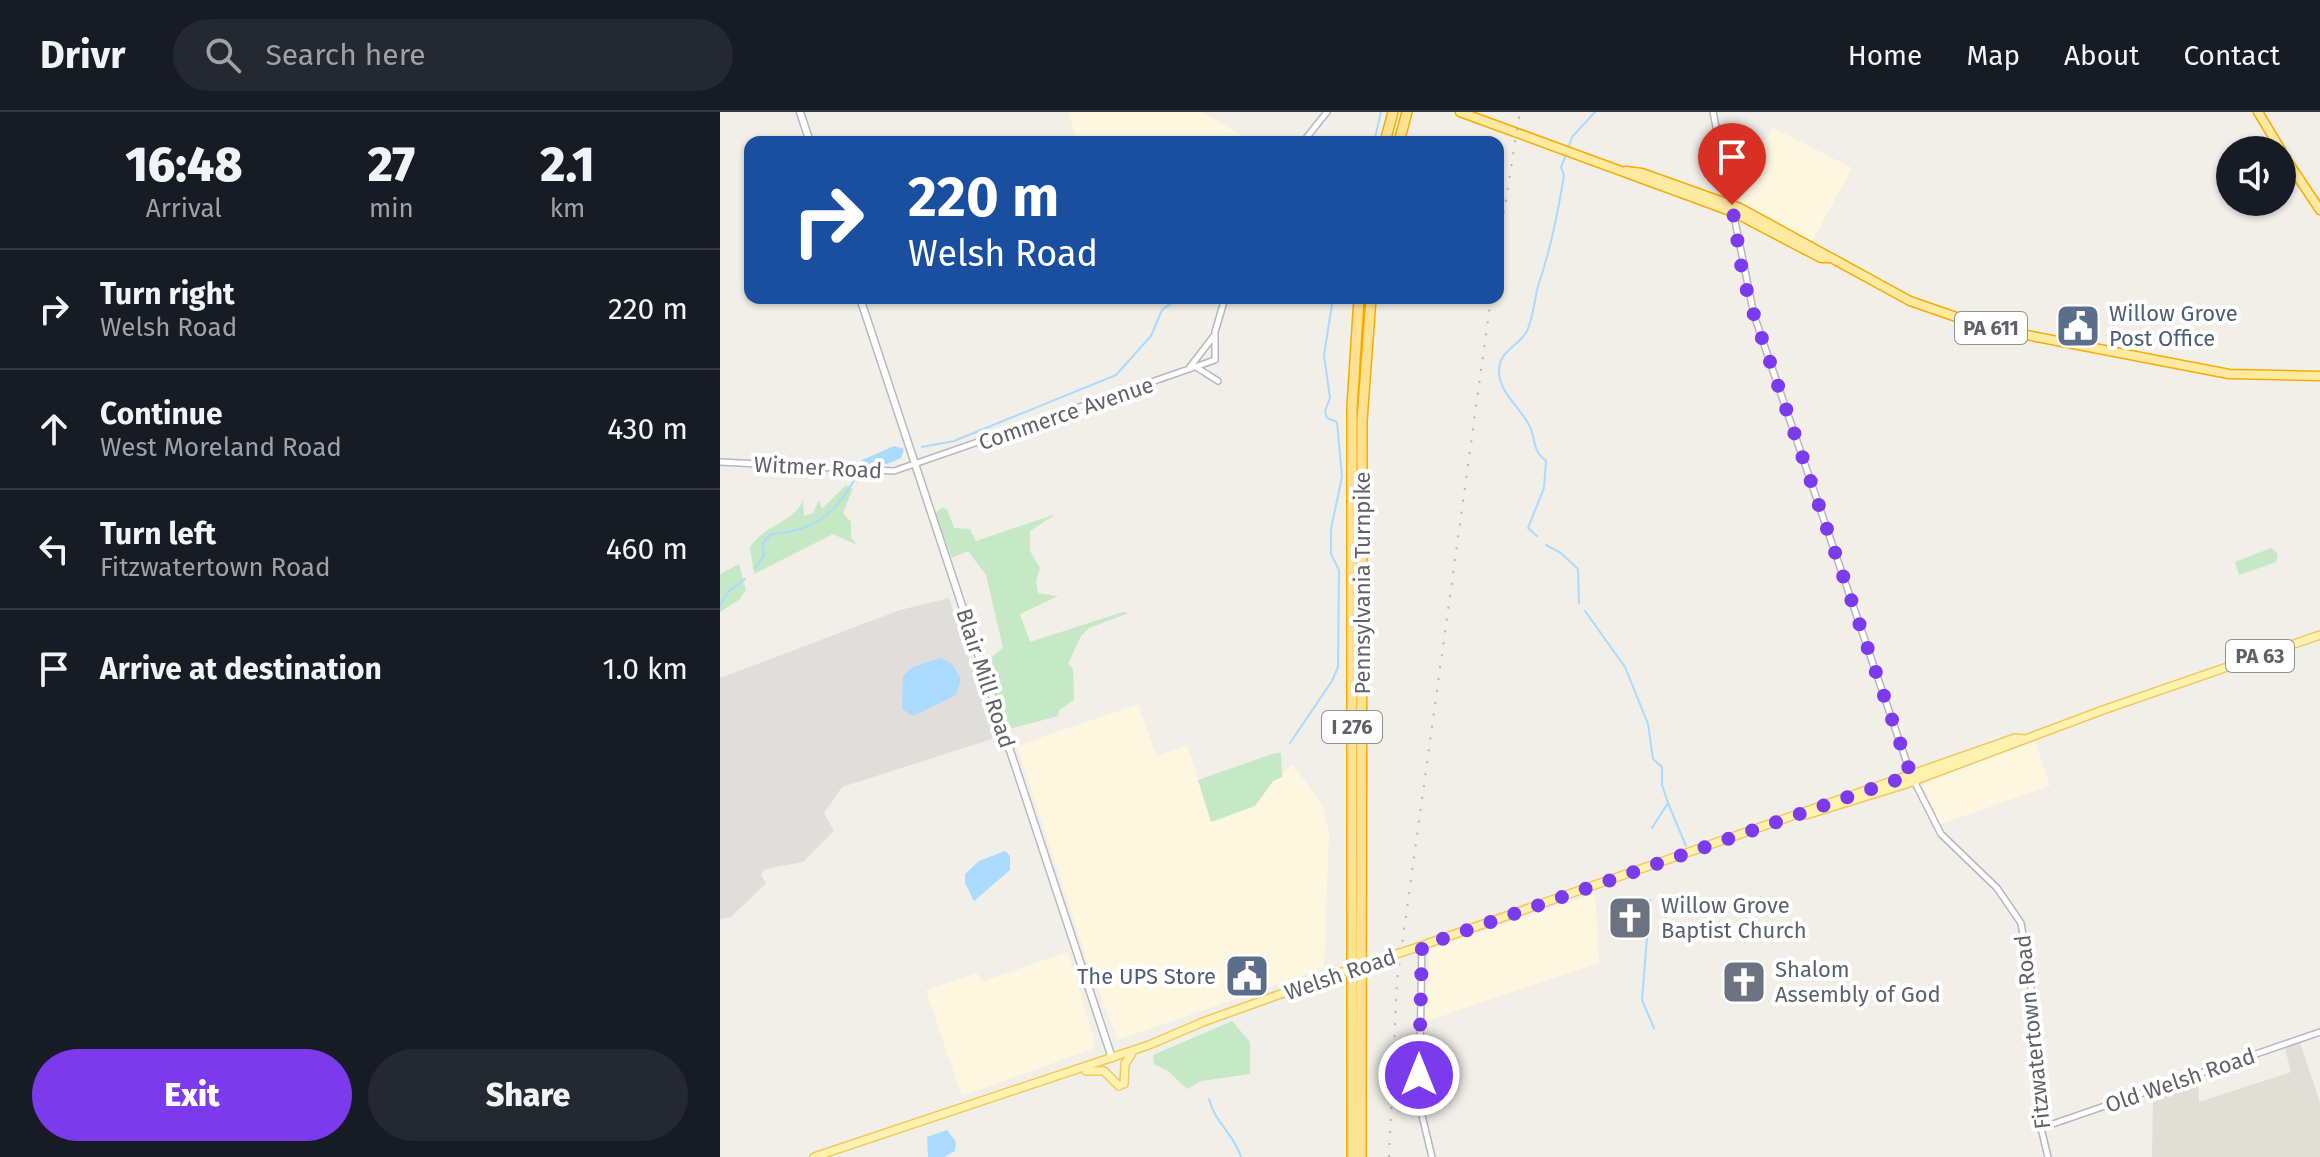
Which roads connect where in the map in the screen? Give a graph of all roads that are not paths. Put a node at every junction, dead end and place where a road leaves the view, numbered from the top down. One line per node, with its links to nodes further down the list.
1 (800, 112): 8 (main road)
2 (1327, 112): 9 (street)
3 (1393, 112): 10 (highway)
4 (1407, 112): 11 (highway)
5 (1460, 112): 14 (highway, PA 611)
6 (1713, 112): 14 (street, Fitzwatertown Road)
7 (2258, 112): 12 (highway)
8 (808, 136)
9 (1308, 136)
10 (1387, 136)
11 (1401, 136)
12 (2272, 136)
13 (2296, 174): 15 (highway)
14 (1733, 208): 23 (highway, PA 611); 28 (street, Fitzwatertown Road)
15 (2320, 210)
16 (862, 304): 26 (main road, Blair Mill Road)
17 (1223, 304): 20 (street)
18 (1359, 304): 38 (highway, Pennsylvania Turnpike / I 276)
19 (1371, 304): 39 (highway, Pennsylvania Turnpike / I 276)
20 (1215, 332): 21 (street, Commerce Avenue); 22 (street)
21 (1195, 367): 22 (street, Commerce Avenue); 24 (street)
22 (1186, 371): 26 (street, Commerce Avenue)
23 (2320, 376)
24 (1218, 381)
25 (720, 462): 26 (street, Witmer Road)
26 (915, 465): 33 (main road, Blair Mill Road)
27 (2320, 635): 28 (main road, PA 63)
28 (1912, 778): 29 (main road, Welsh Road / PA 63); 36 (street, Fitzwatertown Road)
29 (1422, 946): 30 (main road, Welsh Road / PA 63, bridge); 40 (street)
30 (1203, 1022): 32 (main road, Welsh Road / PA 63); 33 (main road, Welsh Road / PA 63)
31 (2320, 1032): 36 (street, Old Welsh Road)
32 (1150, 1045): 33 (main road, Welsh Road / PA 63); 34 (main road)
33 (1112, 1056): 34 (main road, Welsh Road / PA 63); 35 (main road, Welsh Road / PA 63)
34 (1064, 1074): 35 (main road, Welsh Road / PA 63)
35 (1049, 1079): 37 (main road, Welsh Road / PA 63)
36 (2041, 1128): 41 (street, Fitzwatertown Road)
37 (814, 1157)
38 (1352, 1157)
39 (1361, 1157)
40 (1432, 1157)
41 (2048, 1157)

